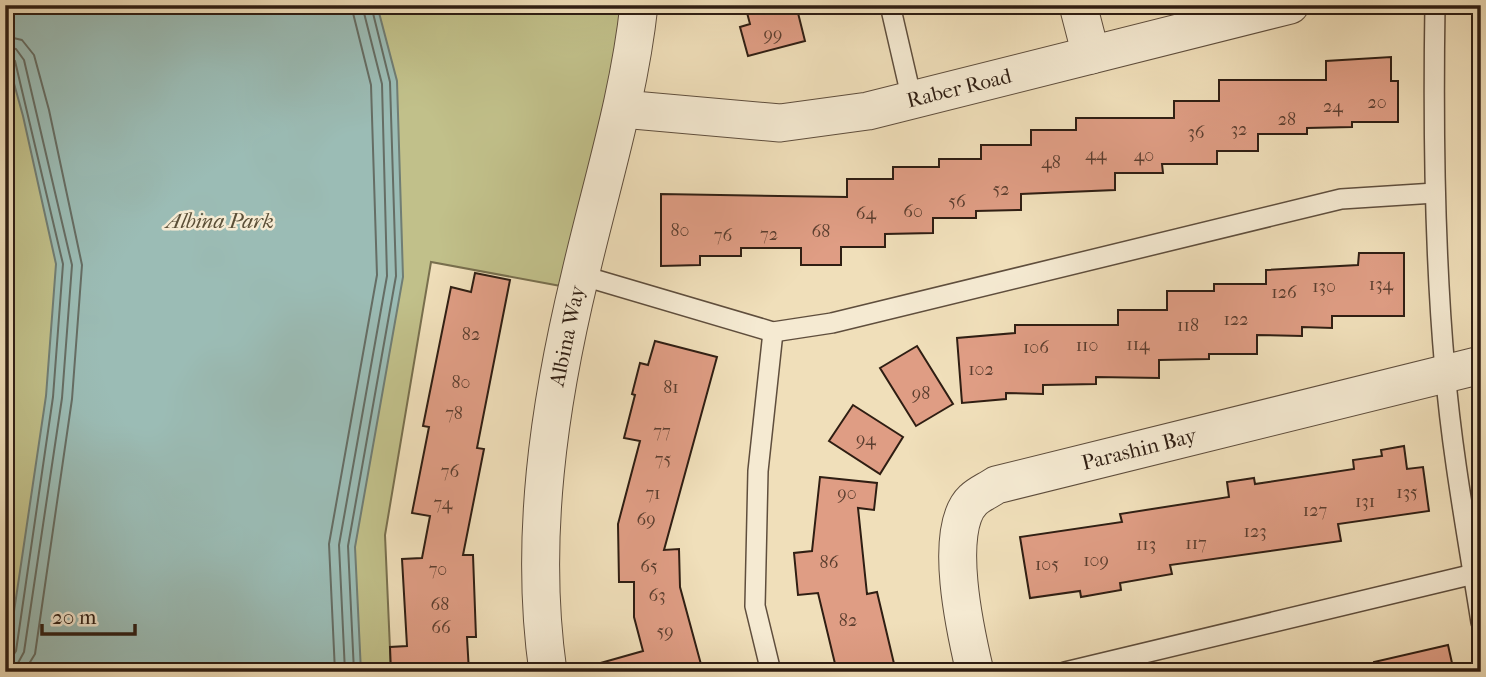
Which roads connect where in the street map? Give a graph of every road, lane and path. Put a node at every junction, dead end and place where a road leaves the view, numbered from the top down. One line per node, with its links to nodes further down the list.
1 (639, 5): 8 (street, Albina Way)
2 (890, 5): 7 (lane)
3 (1078, 5): 6 (street)
4 (1290, 5): 6 (street, Raber Road)
5 (1435, 5): 9 (lane)
6 (1091, 55): 7 (street, Raber Road)
7 (912, 100): 8 (street, Raber Road)
8 (622, 108): 10 (street, Albina Way)
9 (1435, 193): 11 (lane); 13 (lane)
10 (580, 275): 11 (lane); 16 (street, Albina Way)
11 (773, 332): 17 (lane)
12 (1481, 365): 13 (street, Parashin Bay)
13 (1445, 374): 14 (lane); 18 (street, Parashin Bay)
14 (1474, 574): 15 (lane); 19 (lane)
15 (1481, 622)
16 (548, 672)
17 (771, 672)
18 (975, 672)
19 (1065, 672)

